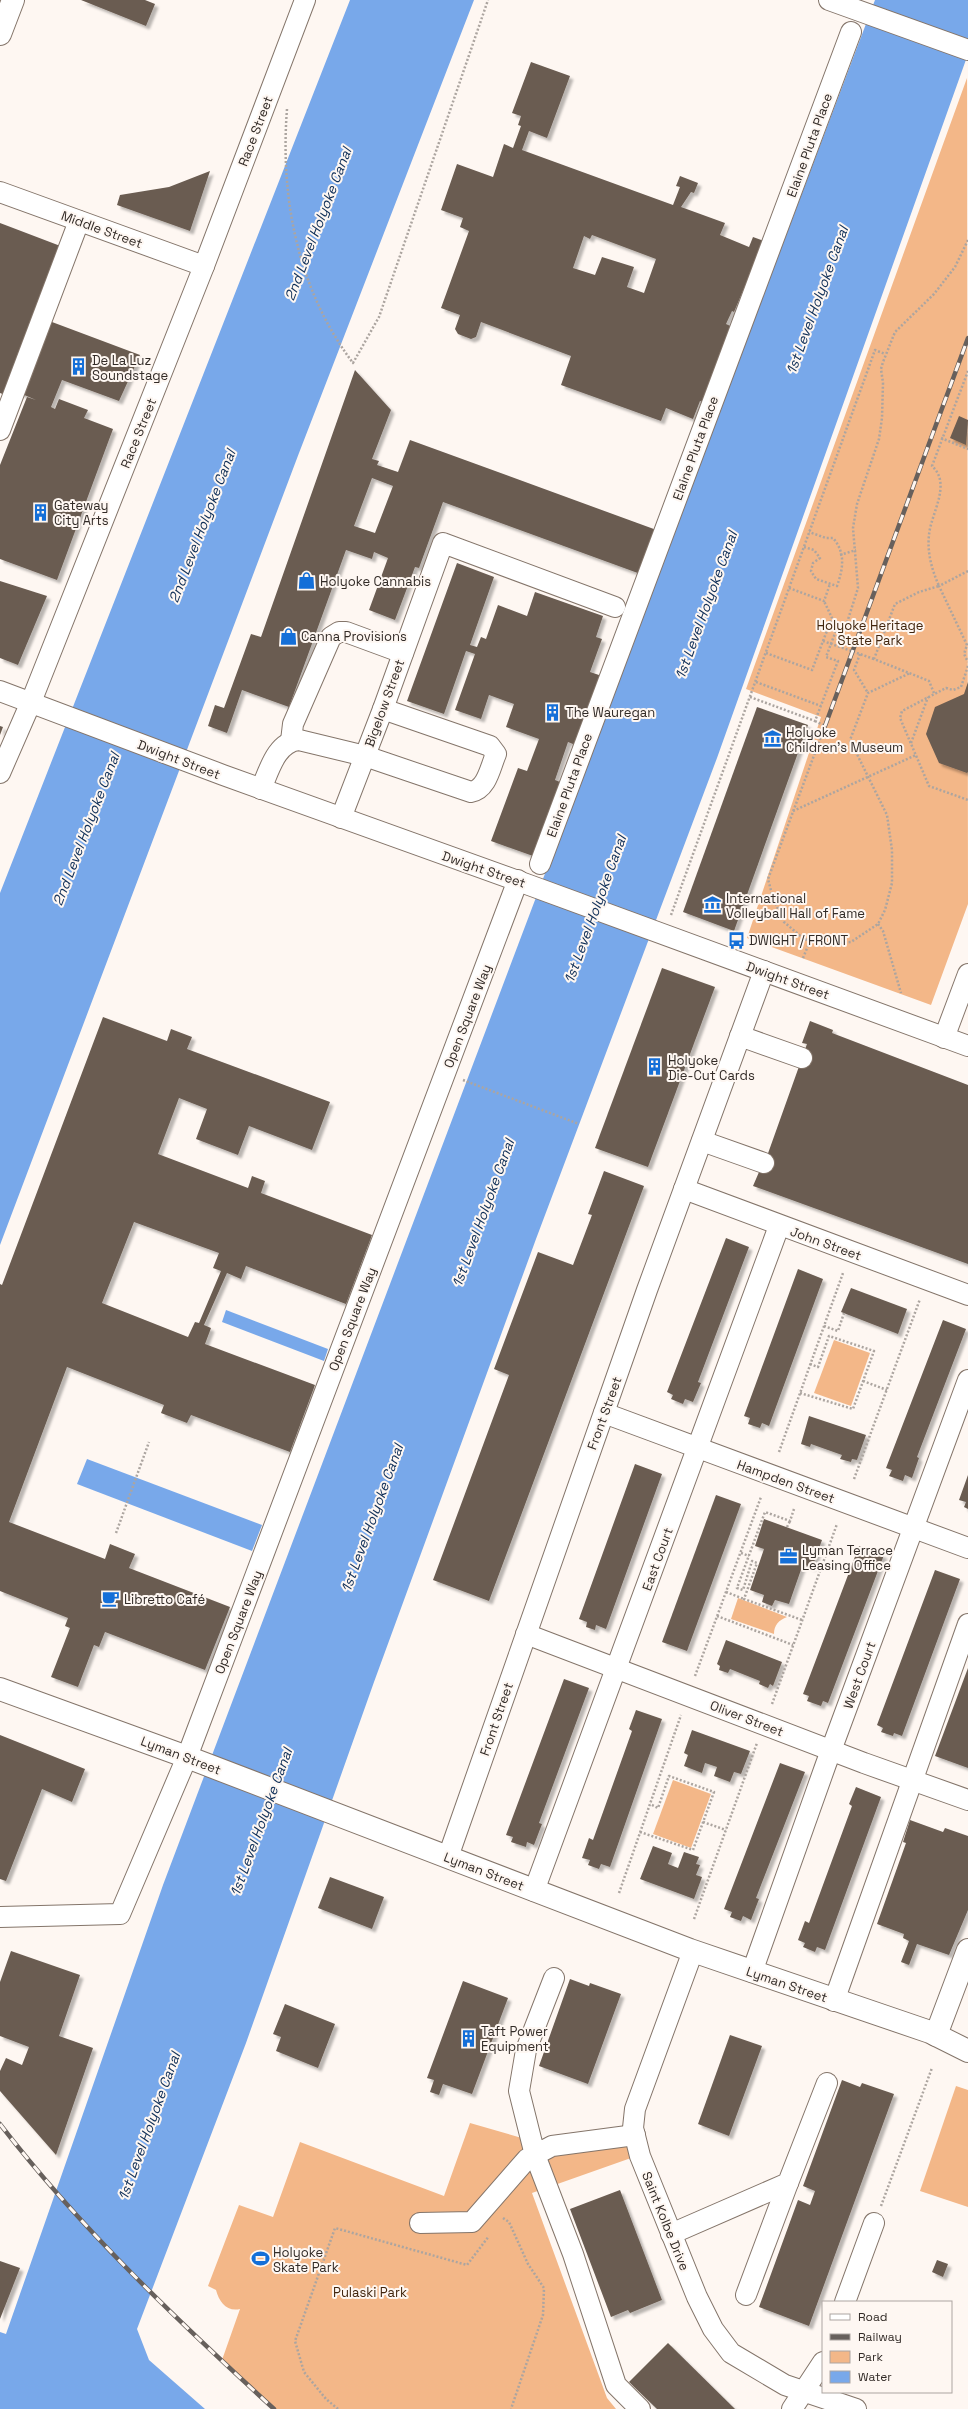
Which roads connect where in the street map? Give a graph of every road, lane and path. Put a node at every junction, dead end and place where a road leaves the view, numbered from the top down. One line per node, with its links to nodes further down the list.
1 (13, 0): 6 (main road)
2 (305, 0): 12 (street, Race Street)
3 (488, 0): 8 (path)
4 (829, 0): 7 (street)
5 (851, 32): 58 (street, Elaine Pluta Place)
6 (0, 34)
7 (968, 50)
8 (287, 104)
9 (0, 192): 10 (street, Middle Street)
10 (79, 221): 12 (street, Middle Street); 15 (street)
11 (968, 240): 13 (path)
12 (204, 266): 44 (street, Race Street)
13 (886, 354): 18 (path); 20 (path)
14 (968, 372): 16 (path)
15 (0, 430)
16 (941, 438): 17 (path); 24 (path)
17 (968, 449)
18 (809, 532): 19 (path); 21 (path)
19 (804, 547): 23 (path); 25 (path)
20 (856, 550): 21 (path); 29 (path)
21 (840, 555): 23 (path)
22 (968, 571): 24 (path)
23 (830, 584): 26 (path)
24 (939, 586): 30 (path); 34 (path)
25 (789, 588): 26 (path); 32 (path)
26 (824, 601): 28 (path)
27 (616, 607): 31 (street, Bigelow Street)
28 (823, 641): 29 (path); 32 (path)
29 (831, 644): 33 (path); 45 (path)
30 (967, 645): 35 (path)
31 (403, 653): 46 (street, Bigelow Street); 48 (street)
32 (766, 653): 38 (path)
33 (860, 654): 34 (path); 40 (path)
34 (874, 659): 37 (path)
35 (968, 662)
36 (968, 666): 41 (path)
37 (910, 673): 40 (path); 41 (path)
38 (755, 682): 43 (path); 45 (path)
39 (0, 691): 44 (street, Dwight Street)
40 (868, 693): 53 (path)
41 (934, 693): 42 (path)
42 (928, 696): 49 (path); 49 (path)
43 (750, 697): 47 (path); 61 (path)
44 (31, 702): 52 (street, Race Street); 54 (street, Dwight Street)
45 (821, 706): 47 (path)
46 (383, 709): 50 (street, Bigelow Street); 50 (street)
47 (815, 721): 56 (path)
48 (291, 741): 50 (street); 54 (street)
49 (911, 743): 51 (path)
50 (364, 756): 57 (street, Bigelow Street)
51 (916, 756): 53 (path); 55 (path)
52 (0, 774)
53 (869, 776): 56 (path); 60 (path)
54 (261, 789): 57 (street, Dwight Street)
55 (968, 800)
56 (793, 811): 62 (path)
57 (341, 818): 59 (street, Dwight Street)
58 (540, 864)
59 (523, 883): 61 (street, Dwight Street); 116 (street, Open Square Way)
60 (878, 924): 62 (path); 66 (path)
61 (661, 933): 64 (street, Dwight Street)
62 (810, 941): 63 (path)
63 (803, 958)
64 (764, 971): 67 (street, Front Street); 68 (street, Dwight Street)
65 (968, 974): 68 (street)
66 (901, 992)
67 (740, 1036): 70 (street); 73 (street, Front Street)
68 (944, 1038): 69 (street, Dwight Street)
69 (968, 1046)
70 (802, 1058)
71 (463, 1080): 72 (path)
72 (579, 1124)
73 (702, 1141): 74 (street); 75 (street, Front Street)
74 (764, 1163)
75 (684, 1190): 76 (street, John Street); 87 (street, Front Street)
76 (778, 1226): 78 (street, John Street); 89 (street, East Court)
77 (843, 1273): 81 (path)
78 (968, 1295)
79 (920, 1299): 85 (path)
80 (844, 1313): 81 (path)
81 (824, 1326): 82 (path)
82 (810, 1364): 84 (path); 86 (path)
83 (968, 1380): 97 (street, West Court)
84 (863, 1381): 85 (path); 86 (path)
85 (887, 1390): 91 (path)
86 (800, 1392): 90 (path)
87 (604, 1413): 89 (street, Hampden Street); 107 (street, Front Street)
88 (149, 1442): 98 (path)
89 (698, 1448): 97 (street, Hampden Street); 109 (street, East Court)
90 (779, 1452)
91 (854, 1479)
92 (760, 1497): 100 (path)
93 (794, 1509): 94 (path)
94 (790, 1521): 96 (path); 101 (path)
95 (837, 1524): 105 (path)
96 (787, 1527)
97 (912, 1527): 99 (street, Hampden Street); 115 (street, West Court)
98 (116, 1533)
99 (968, 1548)
100 (741, 1553): 101 (path); 102 (path)
101 (749, 1556): 103 (path)
102 (726, 1592): 103 (path); 104 (path)
103 (744, 1599): 105 (path)
104 (717, 1616): 108 (path); 110 (path)
105 (802, 1620): 108 (path)
106 (968, 1624): 117 (street)
107 (526, 1634): 109 (street, Oliver Street); 123 (street, Front Street)
108 (793, 1645): 112 (path)
109 (617, 1669): 115 (street, Oliver Street); 124 (street, East Court)
110 (695, 1676)
111 (0, 1689): 116 (main road, Lyman Street)
112 (772, 1704)
113 (682, 1713): 119 (path)
114 (758, 1740): 121 (path)
115 (831, 1750): 117 (street, Oliver Street); 130 (street, West Court)
116 (195, 1760): 123 (main road, Lyman Street); 126 (street, Open Square Way)
117 (914, 1780): 118 (street, Oliver Street); 132 (street)
118 (968, 1800)
119 (650, 1804): 120 (path); 122 (path)
120 (703, 1822): 121 (path); 122 (path)
121 (726, 1830): 127 (path)
122 (640, 1832): 125 (path)
123 (448, 1857): 124 (main road, Lyman Street)
124 (534, 1891): 129 (main road, Lyman Street)
125 (619, 1893)
126 (0, 1917)
127 (694, 1919)
128 (968, 1950): 133 (main road)
129 (693, 1951): 130 (main road, Lyman Street); 137 (street, Saint Kolbe Drive)
130 (752, 1972): 132 (main road, Lyman Street)
131 (554, 1978): 138 (street)
132 (834, 2001): 133 (main road, Lyman Street)
133 (936, 2035): 134 (main road, Lyman Street)
134 (968, 2050)
135 (932, 2068): 143 (path)
136 (827, 2083): 139 (street)
137 (635, 2135): 138 (street); 146 (street, Saint Kolbe Drive)
138 (535, 2155): 140 (street); 153 (street)
139 (788, 2183): 146 (street); 147 (street)
140 (488, 2204): 141 (path); 142 (street)
141 (502, 2218): 144 (path); 152 (path)
142 (420, 2223)
143 (874, 2223): 148 (street)
144 (498, 2224)
145 (494, 2230): 151 (path)
146 (671, 2234): 150 (street, Saint Kolbe Drive)
147 (746, 2295)
148 (845, 2301)
149 (822, 2363): 150 (street)
150 (802, 2390): 154 (street); 155 (street, Saint Kolbe Drive)
151 (338, 2409)
152 (511, 2409)
153 (640, 2409)
154 (792, 2409)
155 (856, 2409)

